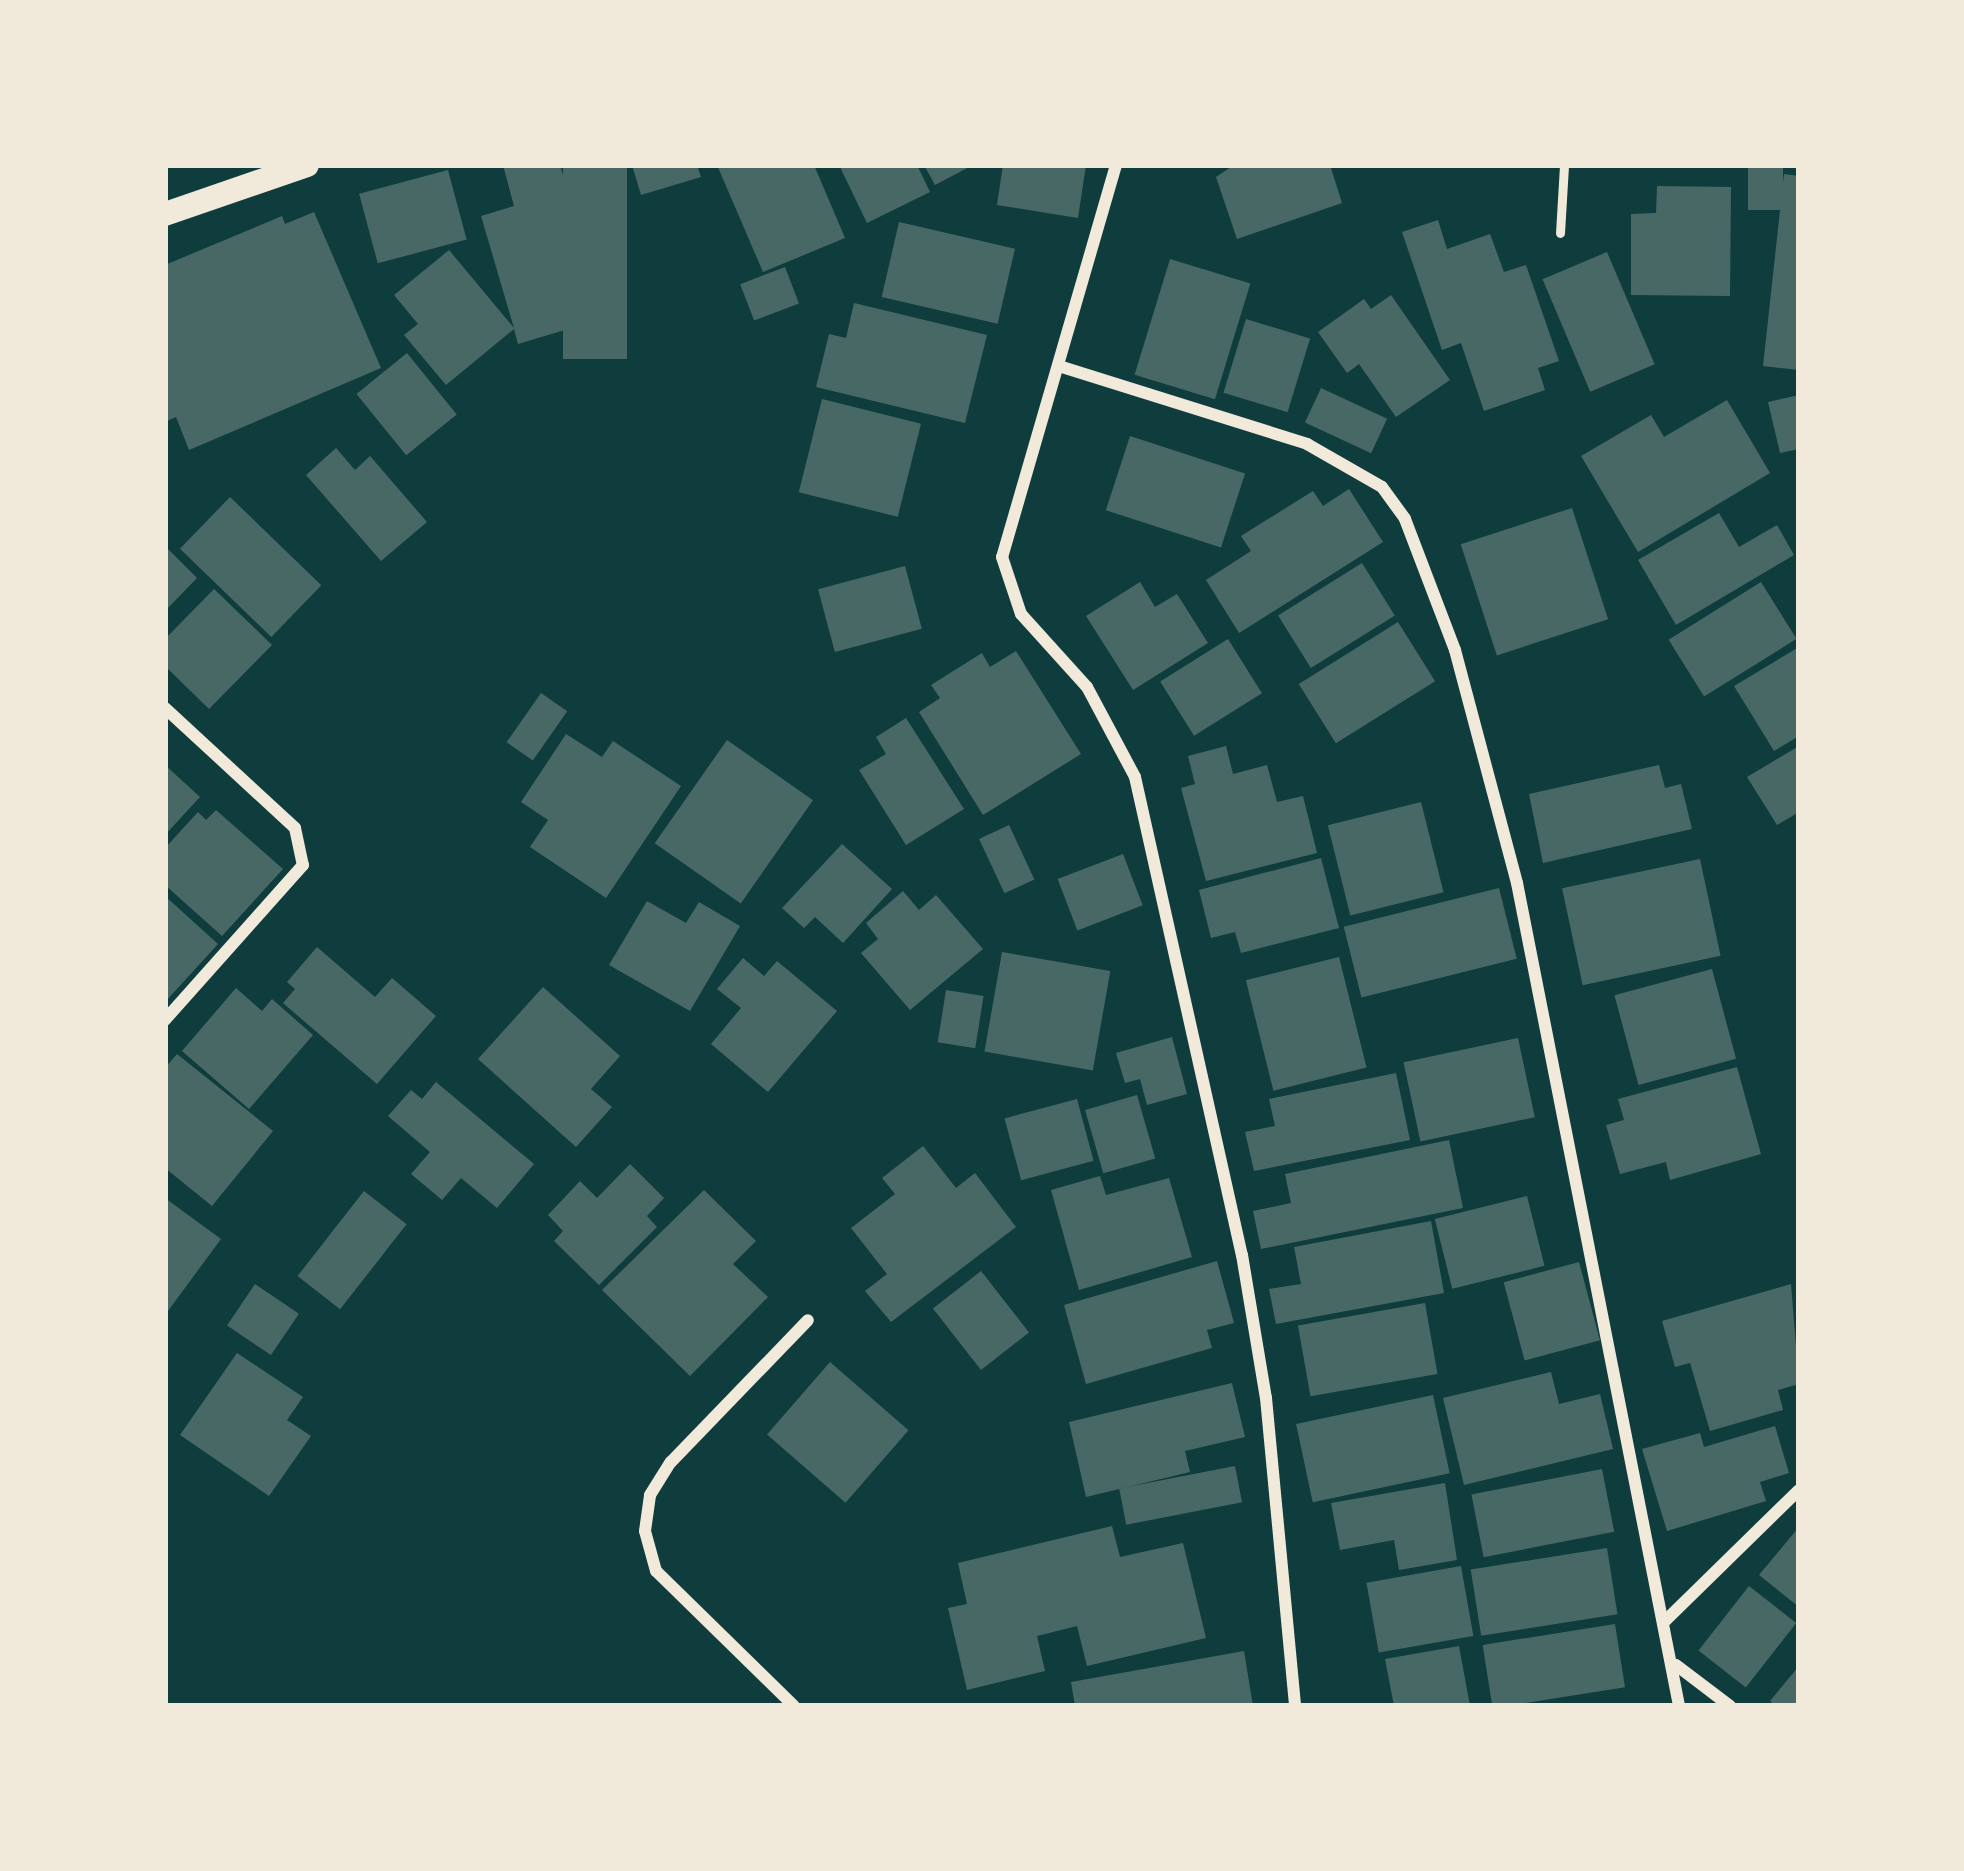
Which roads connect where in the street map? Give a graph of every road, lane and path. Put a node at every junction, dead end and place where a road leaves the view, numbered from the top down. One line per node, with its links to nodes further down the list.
1 (307, 165): 4 (main road)
2 (1116, 165): 6 (street)
3 (1564, 165): 5 (lane)
4 (165, 214)
5 (1560, 233)
6 (1062, 367): 11 (street); 14 (street)
7 (165, 708): 8 (street)
8 (165, 1020)
9 (808, 1320): 13 (street)
10 (1799, 1490): 11 (street)
11 (1665, 1621): 12 (street)
12 (1676, 1666): 15 (street); 16 (street)
13 (794, 1706)
14 (1295, 1706)
15 (1679, 1706)
16 (1730, 1706)

